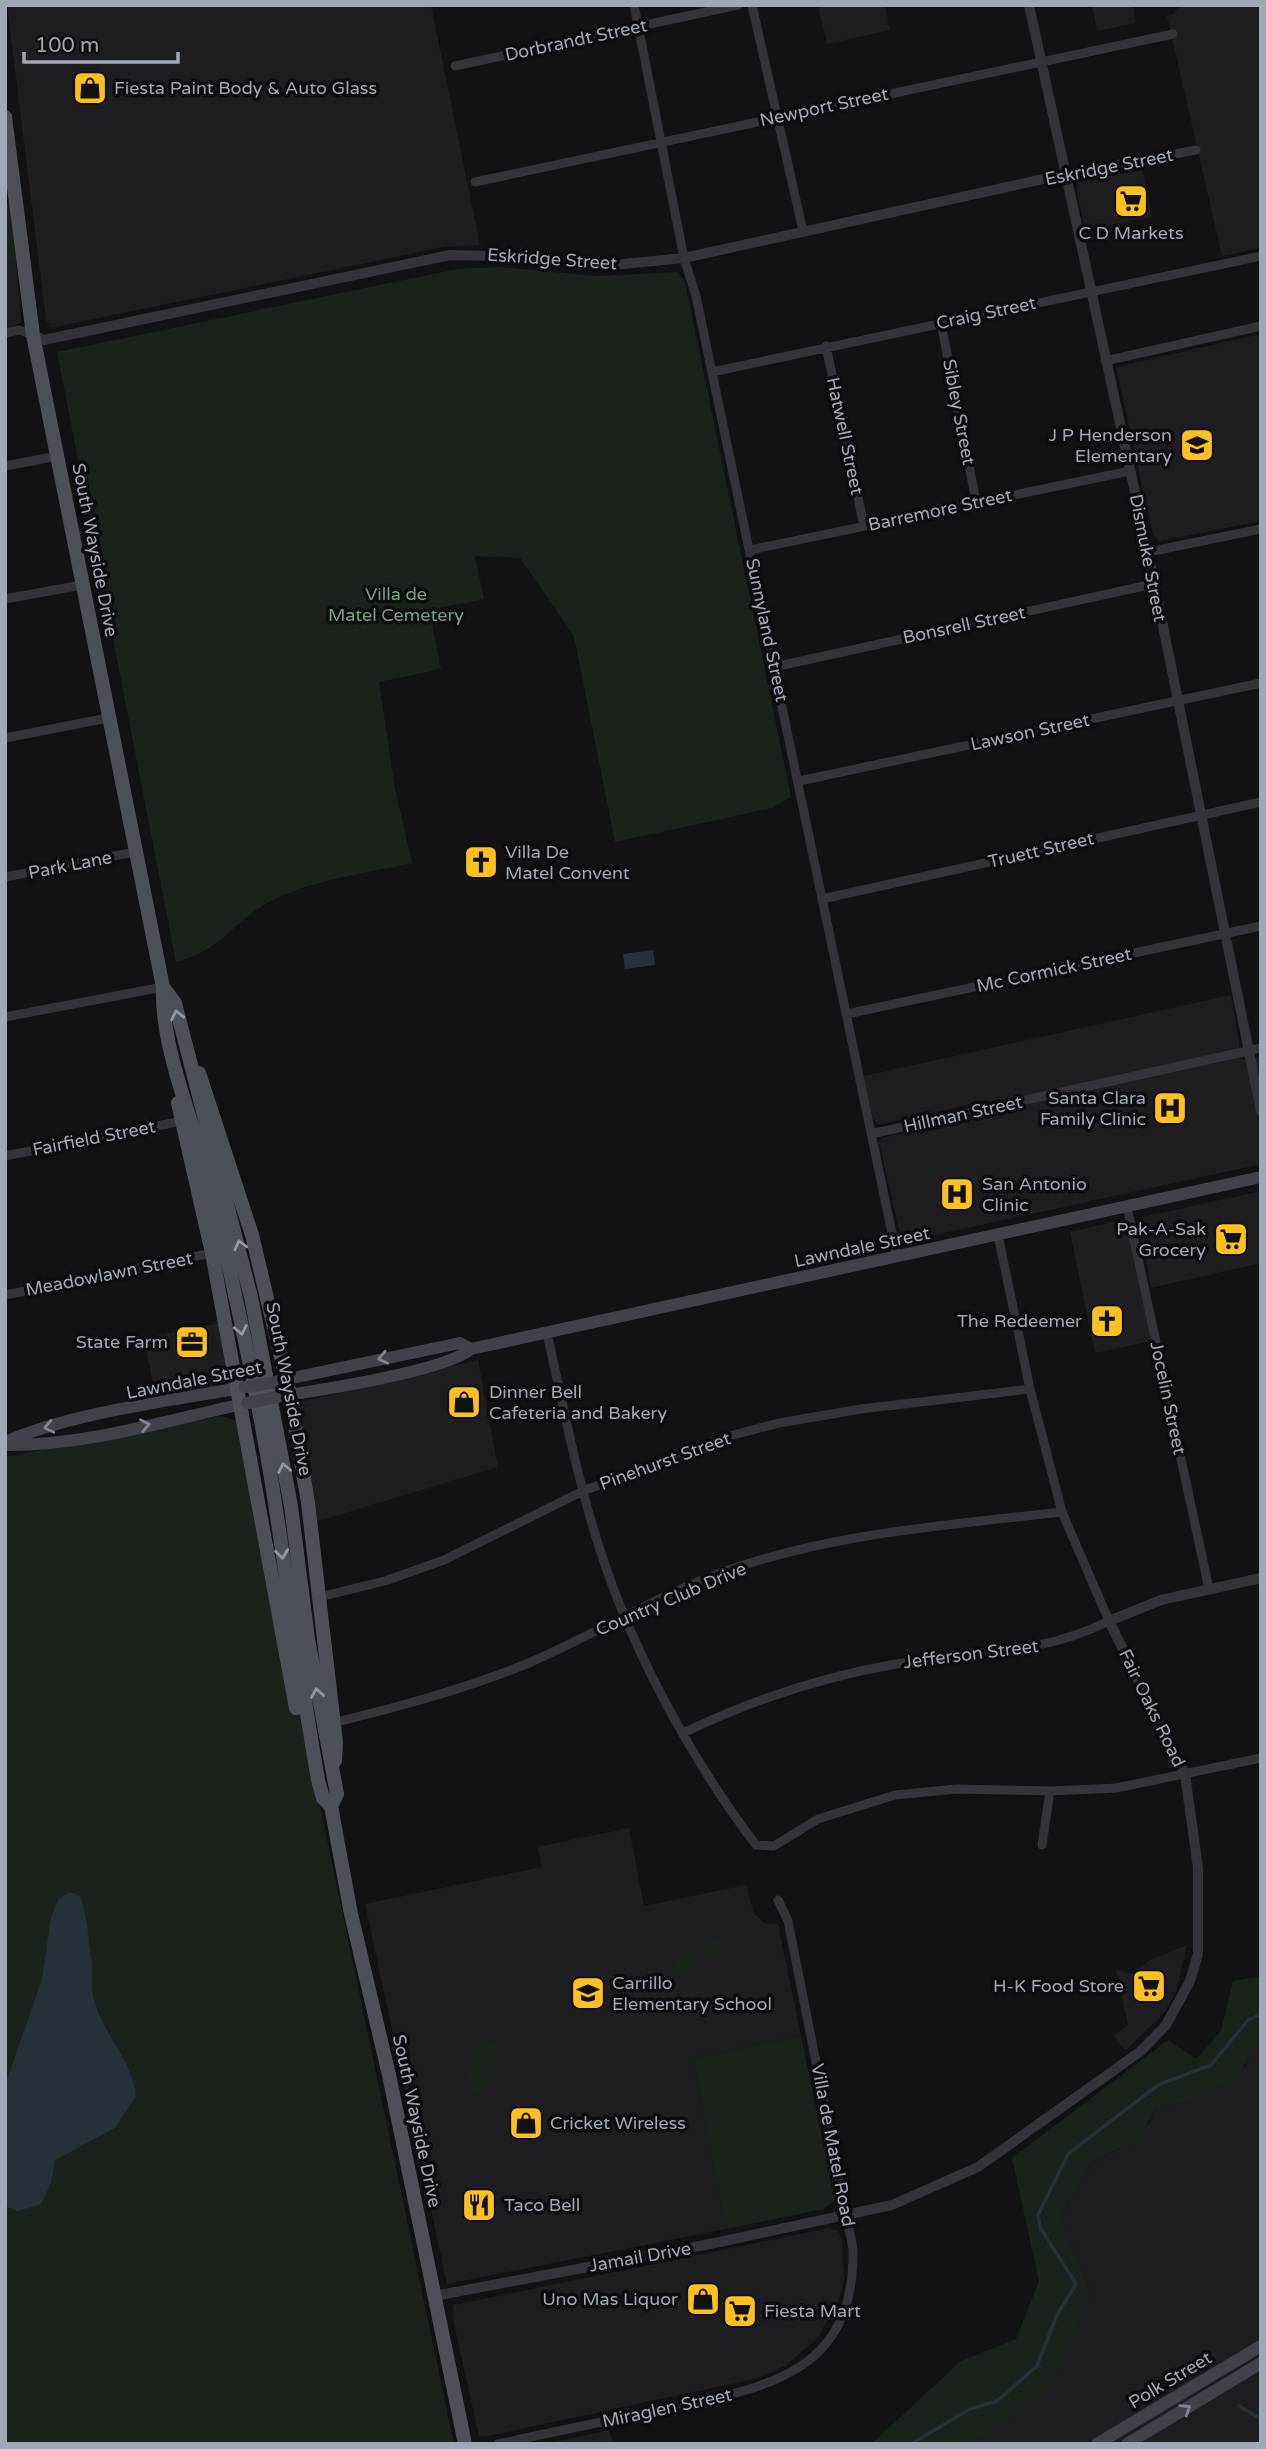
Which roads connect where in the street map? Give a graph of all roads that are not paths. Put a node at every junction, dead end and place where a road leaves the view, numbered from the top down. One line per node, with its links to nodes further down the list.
1 (634, 5): 5 (street, Sunnyland Street)
2 (738, 5): 5 (street, Dorbrandt Street)
3 (752, 5): 10 (street)
4 (1029, 5): 7 (street, Dismuke Street)
5 (638, 26): 8 (street, Dorbrandt Street); 11 (street, Sunnyland Street)
6 (1173, 34): 7 (street, Newport Street)
7 (1041, 60): 10 (street, Newport Street); 13 (street, Dismuke Street)
8 (455, 66)
9 (5, 117): 22 (main road, South Wayside Drive)
10 (776, 118): 11 (street, Newport Street); 15 (street)
11 (662, 142): 14 (street, Newport Street); 17 (street, Sunnyland Street)
12 (1196, 150): 13 (street, Eskridge Street)
13 (1066, 174): 15 (street, Eskridge Street); 18 (street, Dismuke Street)
14 (475, 182)
15 (803, 231): 17 (street, Eskridge Street)
16 (1261, 256): 18 (street, Craig Street)
17 (684, 258): 22 (street, Eskridge Street); 25 (street, Sunnyland Street)
18 (1089, 291): 19 (street, Craig Street); 24 (street, Dismuke Street)
19 (941, 323): 23 (street, Craig Street); 29 (street, Sibley Street)
20 (1261, 326): 24 (street)
21 (5, 332): 22 (street)
22 (33, 335): 26 (main road, South Wayside Drive)
23 (826, 346): 25 (street, Craig Street); 30 (street, Hatwell Street)
24 (1105, 361): 28 (street, Dismuke Street)
25 (712, 372): 32 (street, Sunnyland Street)
26 (58, 456): 27 (street); 35 (main road, South Wayside Drive)
27 (5, 466)
28 (1130, 471): 29 (street, Barremore Street); 33 (street, Dismuke Street)
29 (976, 501): 30 (street, Barremore Street)
30 (864, 526): 32 (street, Barremore Street)
31 (1261, 529): 33 (street)
32 (750, 550): 37 (street, Sunnyland Street)
33 (1148, 552): 34 (street, Dismuke Street)
34 (1153, 584): 37 (street, Bonsrell Street); 39 (street, Dismuke Street)
35 (82, 585): 36 (street); 40 (main road, South Wayside Drive)
36 (5, 600)
37 (774, 667): 42 (street, Sunnyland Street)
38 (1261, 683): 39 (street, Lawson Street)
39 (1176, 701): 42 (street, Lawson Street); 44 (street, Dismuke Street)
40 (108, 718): 41 (street); 45 (main road, South Wayside Drive)
41 (5, 738)
42 (799, 781): 47 (street, Sunnyland Street)
43 (1261, 802): 44 (street, Truett Street)
44 (1202, 814): 47 (street, Truett Street); 49 (street, Dismuke Street)
45 (135, 852): 46 (street, Park Lane); 50 (main road, South Wayside Drive)
46 (5, 877)
47 (822, 899): 51 (street, Sunnyland Street)
48 (1261, 926): 49 (street, Mc Cormick Street)
49 (1223, 934): 51 (street, Mc Cormick Street); 55 (street, Dismuke Street)
50 (163, 987): 52 (street); 53 (main road, South Wayside Drive)
51 (847, 1014): 58 (street, Sunnyland Street)
52 (5, 1017)
53 (178, 1048): 57 (main road); 70 (main road); 89 (main road, South Wayside Drive, one-way to 89); 90 (main road, South Wayside Drive, one-way to 53)
54 (1261, 1048): 55 (street, Hillman Street)
55 (1248, 1051): 56 (street, Dismuke Street); 58 (street, Hillman Street)
56 (1261, 1111)
57 (182, 1121): 59 (street, Fairfield Street); 63 (main road)
58 (871, 1134): 64 (street, Sunnyland Street)
59 (5, 1156)
60 (1261, 1177): 61 (main road, Lawndale Street)
61 (1127, 1208): 62 (main road, Lawndale Street); 81 (street, Jocelin Street)
62 (998, 1235): 64 (main road, Lawndale Street); 72 (street, Fair Oaks Road)
63 (212, 1254): 65 (street, Meadowlawn Street); 71 (main road)
64 (897, 1256): 66 (main road, Lawndale Street)
65 (5, 1295)
66 (547, 1333): 67 (main road, Lawndale Street); 78 (street)
67 (471, 1349): 68 (main road, Lawndale Street); 69 (main road, Lawndale Street)
68 (426, 1350): 69 (main road); 70 (main road, Lawndale Street, one-way to 70)
69 (428, 1366): 73 (main road, Lawndale Street)
70 (282, 1380): 71 (main road, Lawndale Street, bridge); 73 (main road)
71 (240, 1388): 74 (main road); 75 (main road, Lawndale Street)
72 (1030, 1389): 78 (street, Pinehurst Street); 79 (street, Fair Oaks Road)
73 (285, 1395): 74 (main road, Lawndale Street, bridge); 82 (main road)
74 (243, 1404): 76 (main road, Lawndale Street, one-way to 74); 89 (main road)
75 (83, 1420): 76 (main road); 77 (main road, Lawndale Street, one-way to 77)
76 (86, 1436): 77 (main road, Lawndale Street)
77 (5, 1444)
78 (583, 1492): 82 (street, Pinehurst Street); 83 (street)
79 (1062, 1512): 83 (street, Country Club Drive); 84 (street, Fair Oaks Road)
80 (1261, 1578): 81 (street, Jefferson Street)
81 (1209, 1589): 84 (street, Jefferson Street)
82 (319, 1597): 85 (main road)
83 (624, 1616): 85 (street, Country Club Drive); 86 (street)
84 (1109, 1620): 86 (street, Jefferson Street); 88 (street, Fair Oaks Road)
85 (333, 1723): 90 (main road)
86 (683, 1733): 91 (street)
87 (1261, 1758): 88 (street)
88 (1185, 1774): 91 (street); 95 (street, Fair Oaks Road)
89 (318, 1780): 92 (main road, South Wayside Drive)
90 (335, 1784): 92 (main road, South Wayside Drive)
91 (1050, 1791): 93 (street)
92 (331, 1806): 96 (main road, South Wayside Drive)
93 (1042, 1845)
94 (778, 1900): 95 (street, Villa de Matel Road)
95 (847, 2216): 96 (street, Jamail Drive); 100 (street, Villa de Matel Road)
96 (433, 2296): 103 (main road, South Wayside Drive)
97 (1261, 2346): 98 (main road, Polk Street)
98 (1235, 2361): 101 (main road); 102 (main road, Polk Street)
99 (1261, 2364): 101 (main road, Polk Street)
100 (792, 2373): 104 (street, Miraglen Street)
101 (1243, 2374): 105 (main road, Polk Street, one-way to 101)
102 (1100, 2443)
103 (465, 2444)
104 (498, 2444)
105 (1127, 2444)

